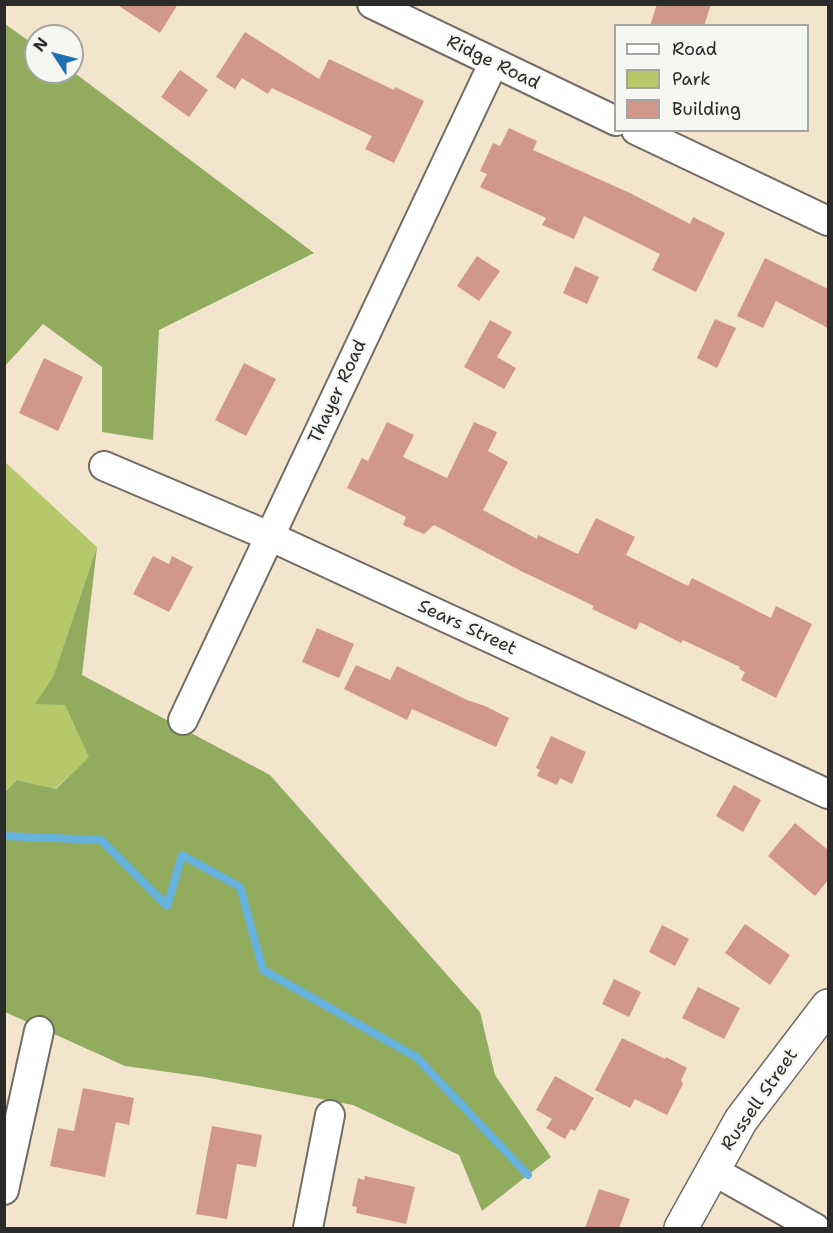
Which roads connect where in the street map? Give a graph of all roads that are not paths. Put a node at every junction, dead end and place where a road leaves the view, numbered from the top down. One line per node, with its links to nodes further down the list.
1 (372, 4): 2 (street, Ridge Road)
2 (493, 64): 3 (street, Ridge Road); 7 (street, Thayer Road)
3 (614, 121)
4 (640, 132): 5 (street)
5 (828, 221)
6 (104, 466): 7 (street, Sears Street)
7 (269, 536): 8 (street, Thayer Road); 9 (street, Sears Street)
8 (183, 720)
9 (828, 794)
10 (828, 1006): 13 (main road, Russell Street)
11 (39, 1031): 14 (street)
12 (330, 1115): 15 (street)
13 (712, 1170): 16 (main road, Russell Street); 17 (street)
14 (4, 1190)
15 (308, 1228)
16 (681, 1228)
17 (815, 1228)

